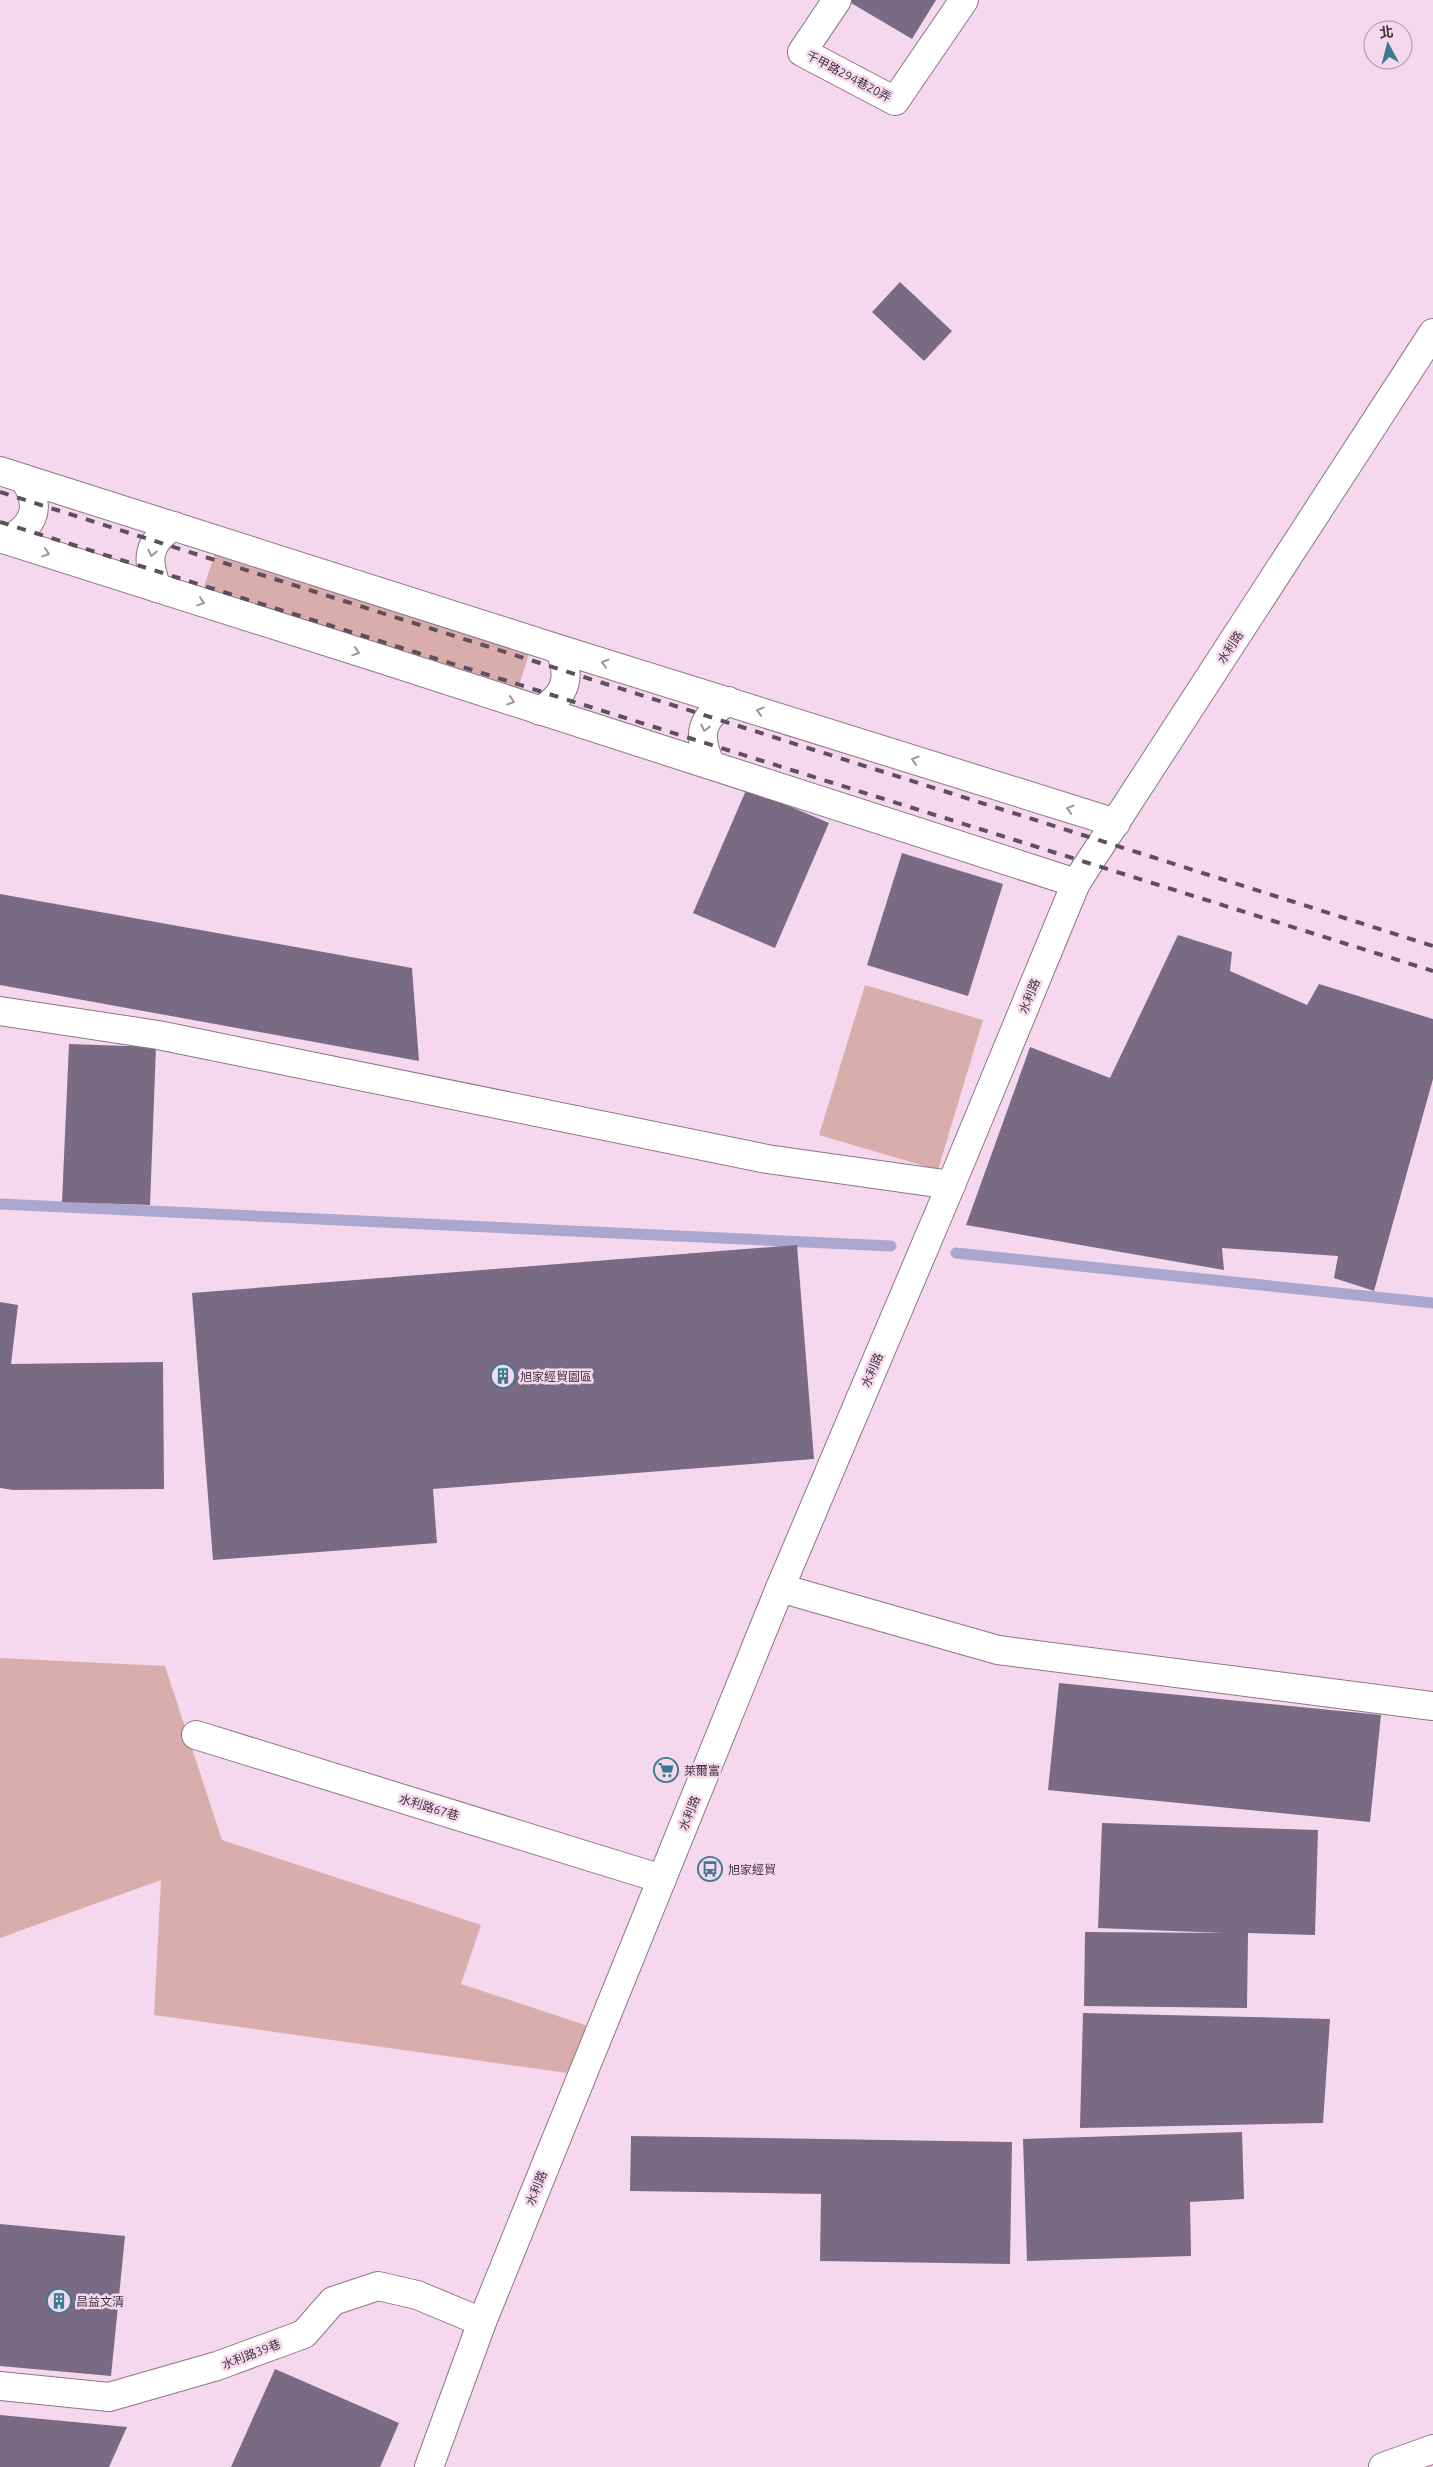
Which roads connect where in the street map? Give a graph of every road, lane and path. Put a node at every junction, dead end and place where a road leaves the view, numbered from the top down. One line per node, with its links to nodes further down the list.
1 (837, 0): 2 (street, 千甲路294巷20弄)
2 (964, 0)
3 (1433, 333): 12 (street, 水利路)
4 (12, 475): 5 (street); 6 (street)
5 (174, 526): 7 (street, one-way to 7); 8 (street)
6 (3, 539): 7 (street, one-way to 7)
7 (157, 588): 10 (street, one-way to 10)
8 (559, 649): 9 (street, one-way to 8); 10 (street)
9 (728, 702): 11 (street, one-way to 11); 12 (street, one-way to 9)
10 (540, 711): 11 (street)
11 (710, 763): 13 (street)
12 (1116, 823): 13 (street, 水利路)
13 (1076, 883): 15 (street, 水利路)
14 (0, 1010): 15 (street)
15 (952, 1185): 16 (street, 水利路)
16 (780, 1588): 17 (street); 19 (street, 水利路)
17 (1433, 1706)
18 (196, 1735): 19 (street, 水利路67巷)
19 (662, 1879): 20 (street, 水利路)
20 (482, 2322): 21 (street, 水利路39巷); 23 (street, 水利路)
21 (0, 2386)
22 (1433, 2449): 24 (street)
23 (429, 2467)
24 (1383, 2467)

